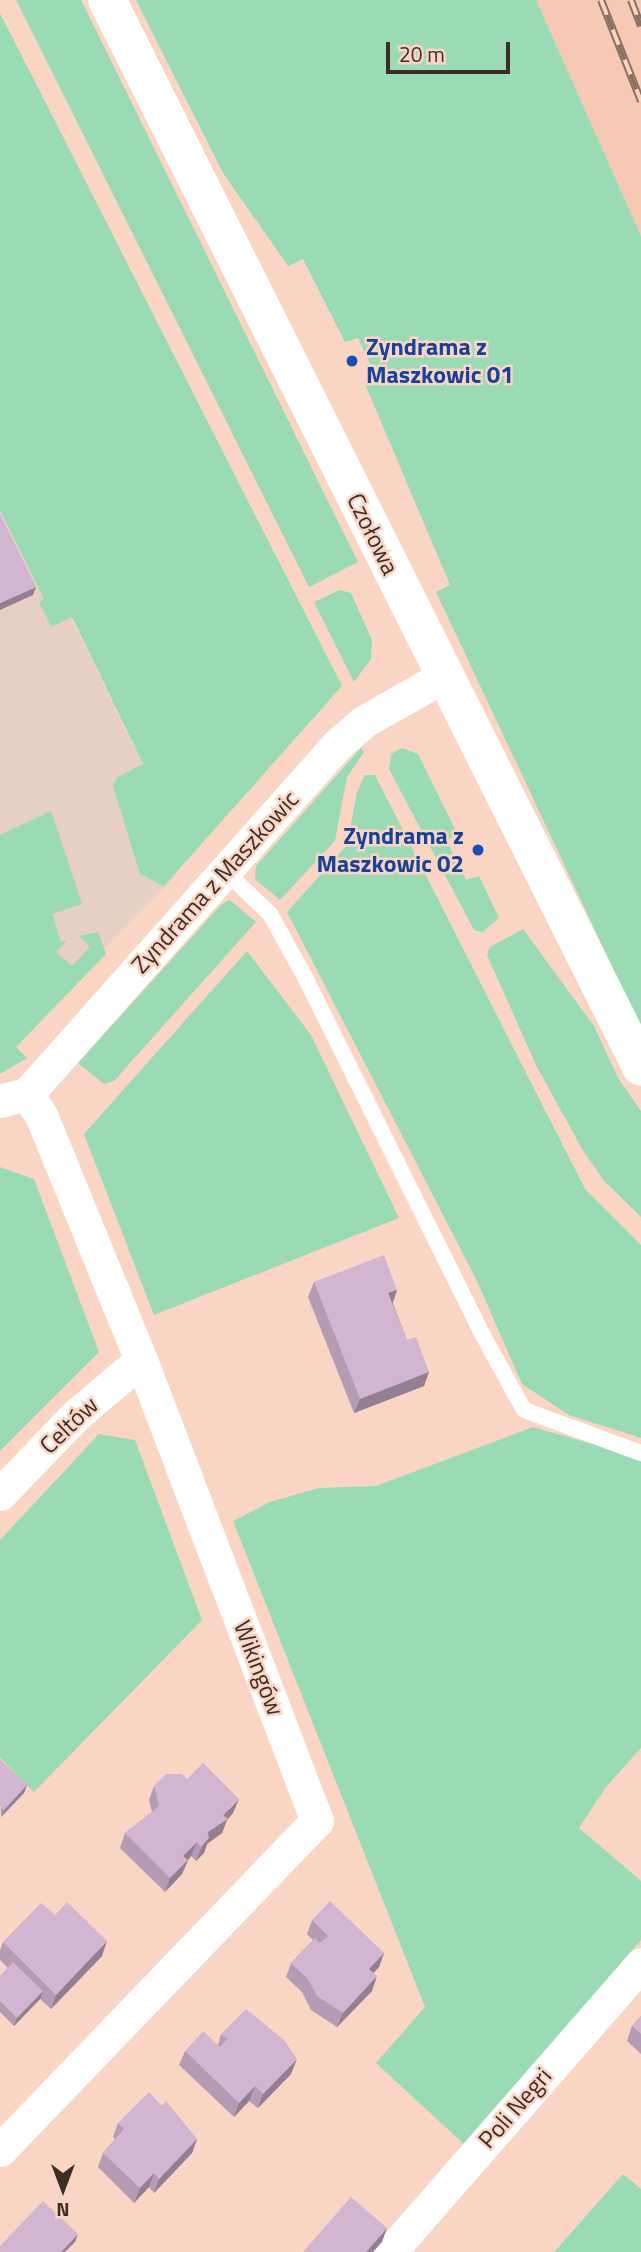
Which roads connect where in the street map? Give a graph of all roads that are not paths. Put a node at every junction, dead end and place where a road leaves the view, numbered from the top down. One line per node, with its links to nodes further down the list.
1 (107, 0): 2 (street, Czołowa)
2 (444, 676): 3 (street, Zyndrama z Maszkowic); 4 (street, Czołowa)
3 (224, 870): 5 (street, Zyndrama z Maszkowic); 7 (lane)
4 (641, 1067)
5 (13, 1098): 6 (street, Wikingów)
6 (141, 1360): 8 (street, Celtów); 10 (street, Wikingów)
7 (641, 1453)
8 (0, 1494)
9 (641, 1964): 11 (street, Poli Negri)
10 (0, 2150)
11 (390, 2252)

